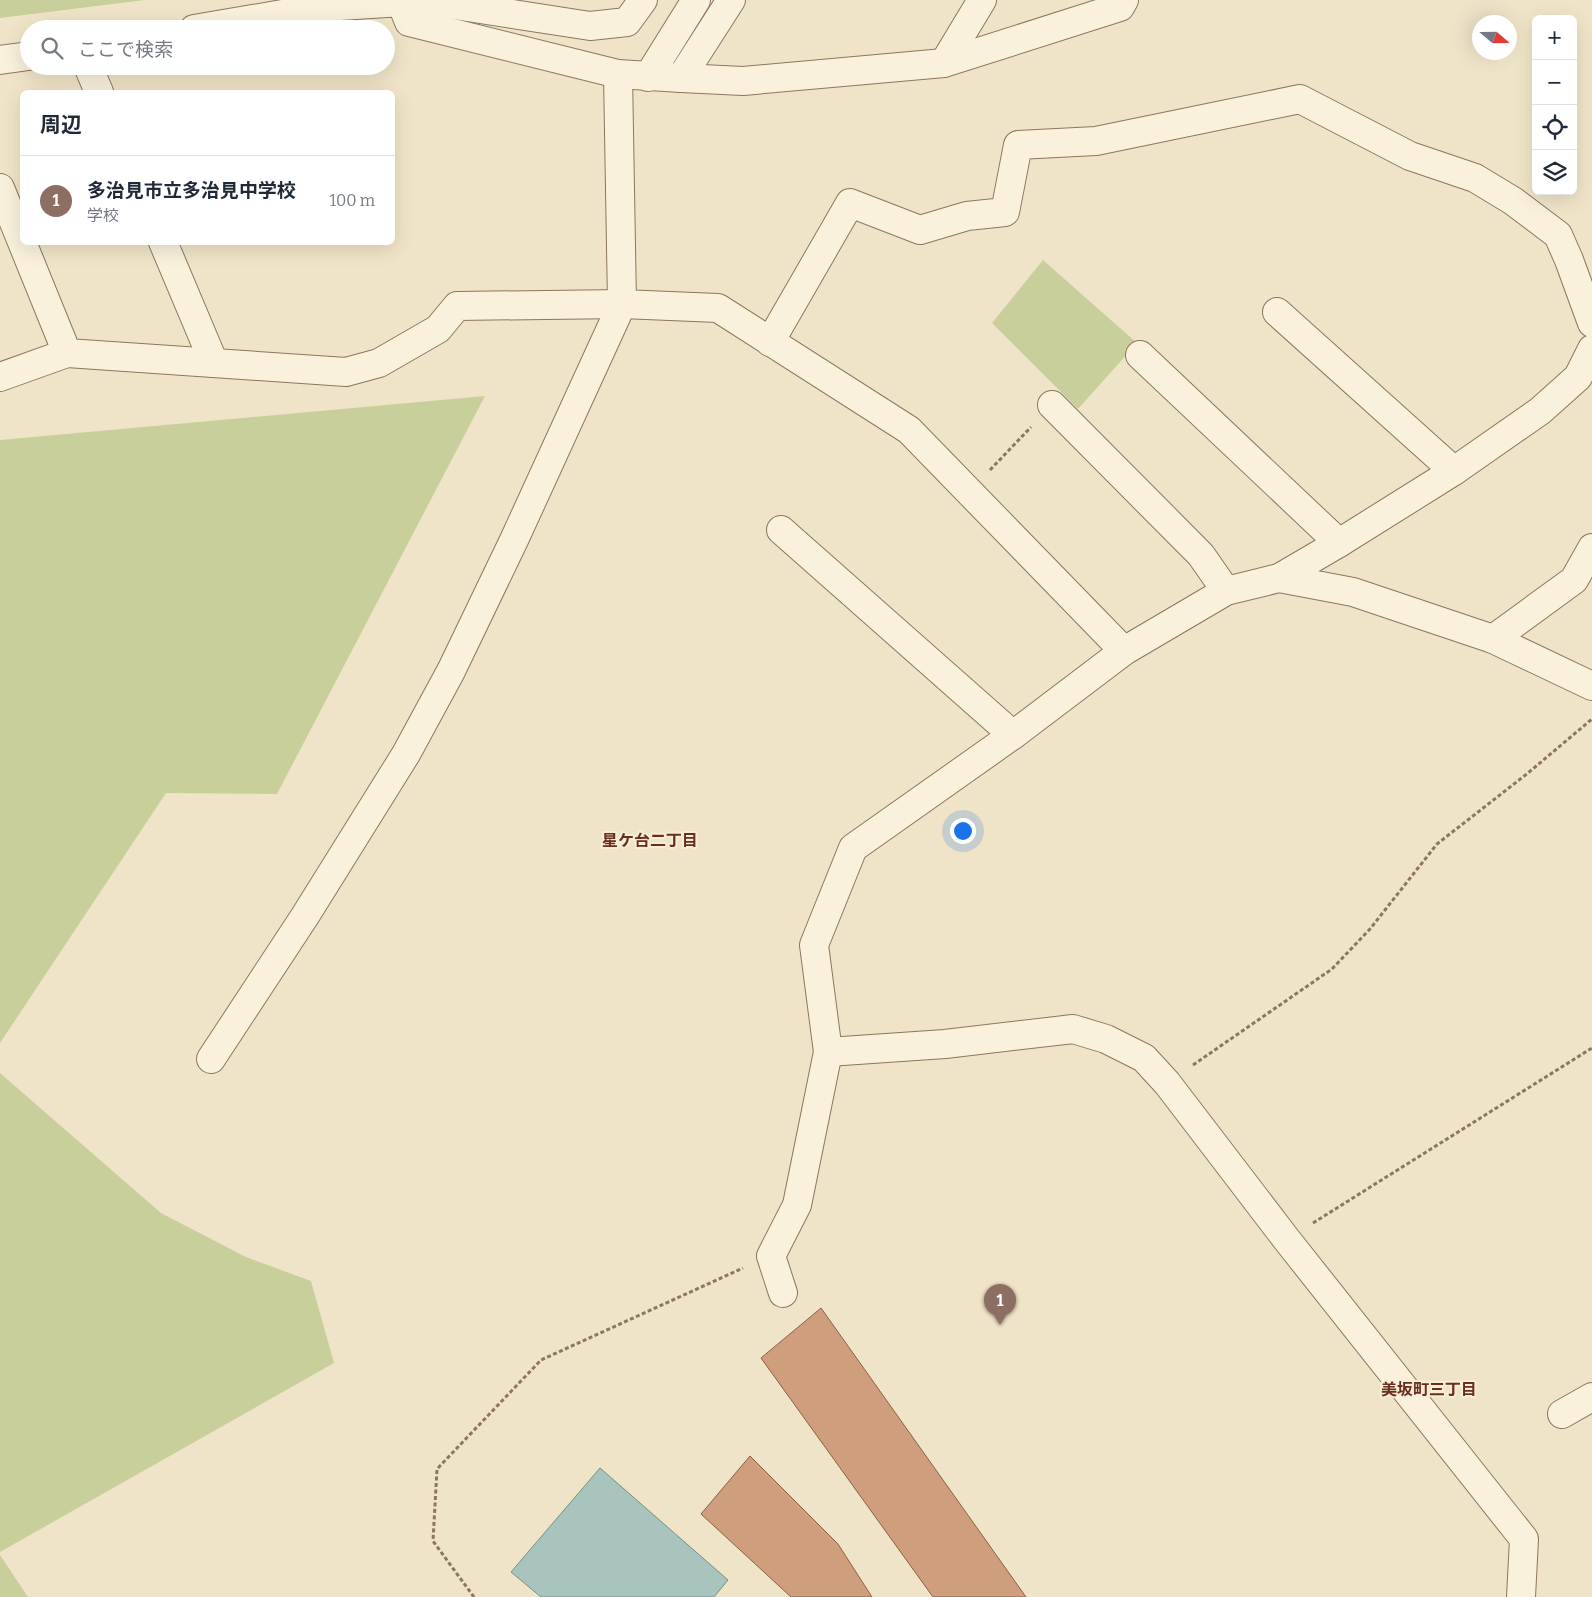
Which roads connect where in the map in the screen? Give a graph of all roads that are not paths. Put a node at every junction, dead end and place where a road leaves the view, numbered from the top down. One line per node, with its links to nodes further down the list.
1 (642, 0): 6 (street)
2 (696, 0): 14 (street)
3 (731, 0): 15 (street)
4 (982, 0): 11 (street)
5 (1124, 0): 11 (street)
6 (415, 1): 7 (street); 12 (street)
7 (324, 4): 8 (street)
8 (241, 20)
9 (20, 57): 10 (street)
10 (0, 60)
11 (944, 63): 15 (street)
12 (618, 74): 14 (street); 21 (street)
13 (92, 75): 16 (street)
14 (648, 77): 15 (street)
15 (681, 78)
16 (98, 90)
17 (0, 188): 18 (street)
18 (20, 237)
19 (23, 245): 26 (street)
20 (164, 245): 28 (street)
21 (622, 304): 24 (street); 28 (street); 42 (street)
22 (1278, 312): 31 (street)
23 (1592, 323): 24 (street)
24 (770, 342): 38 (street)
25 (1592, 349): 31 (street)
26 (67, 353): 28 (street); 29 (street)
27 (1140, 355): 33 (street)
28 (214, 363)
29 (0, 377)
30 (1052, 405): 36 (street)
31 (1454, 471): 33 (street)
32 (781, 530): 40 (street)
33 (1339, 543): 35 (street)
34 (1592, 548): 37 (street)
35 (1279, 578): 36 (street); 37 (street)
36 (1226, 591): 38 (street)
37 (1493, 639): 39 (street)
38 (1124, 651): 40 (street)
39 (1592, 686)
40 (1013, 735): 41 (street)
41 (828, 1052): 43 (street); 46 (street)
42 (211, 1059)
43 (783, 1293)
44 (1592, 1397): 45 (street)
45 (1562, 1414)
46 (1521, 1597)

